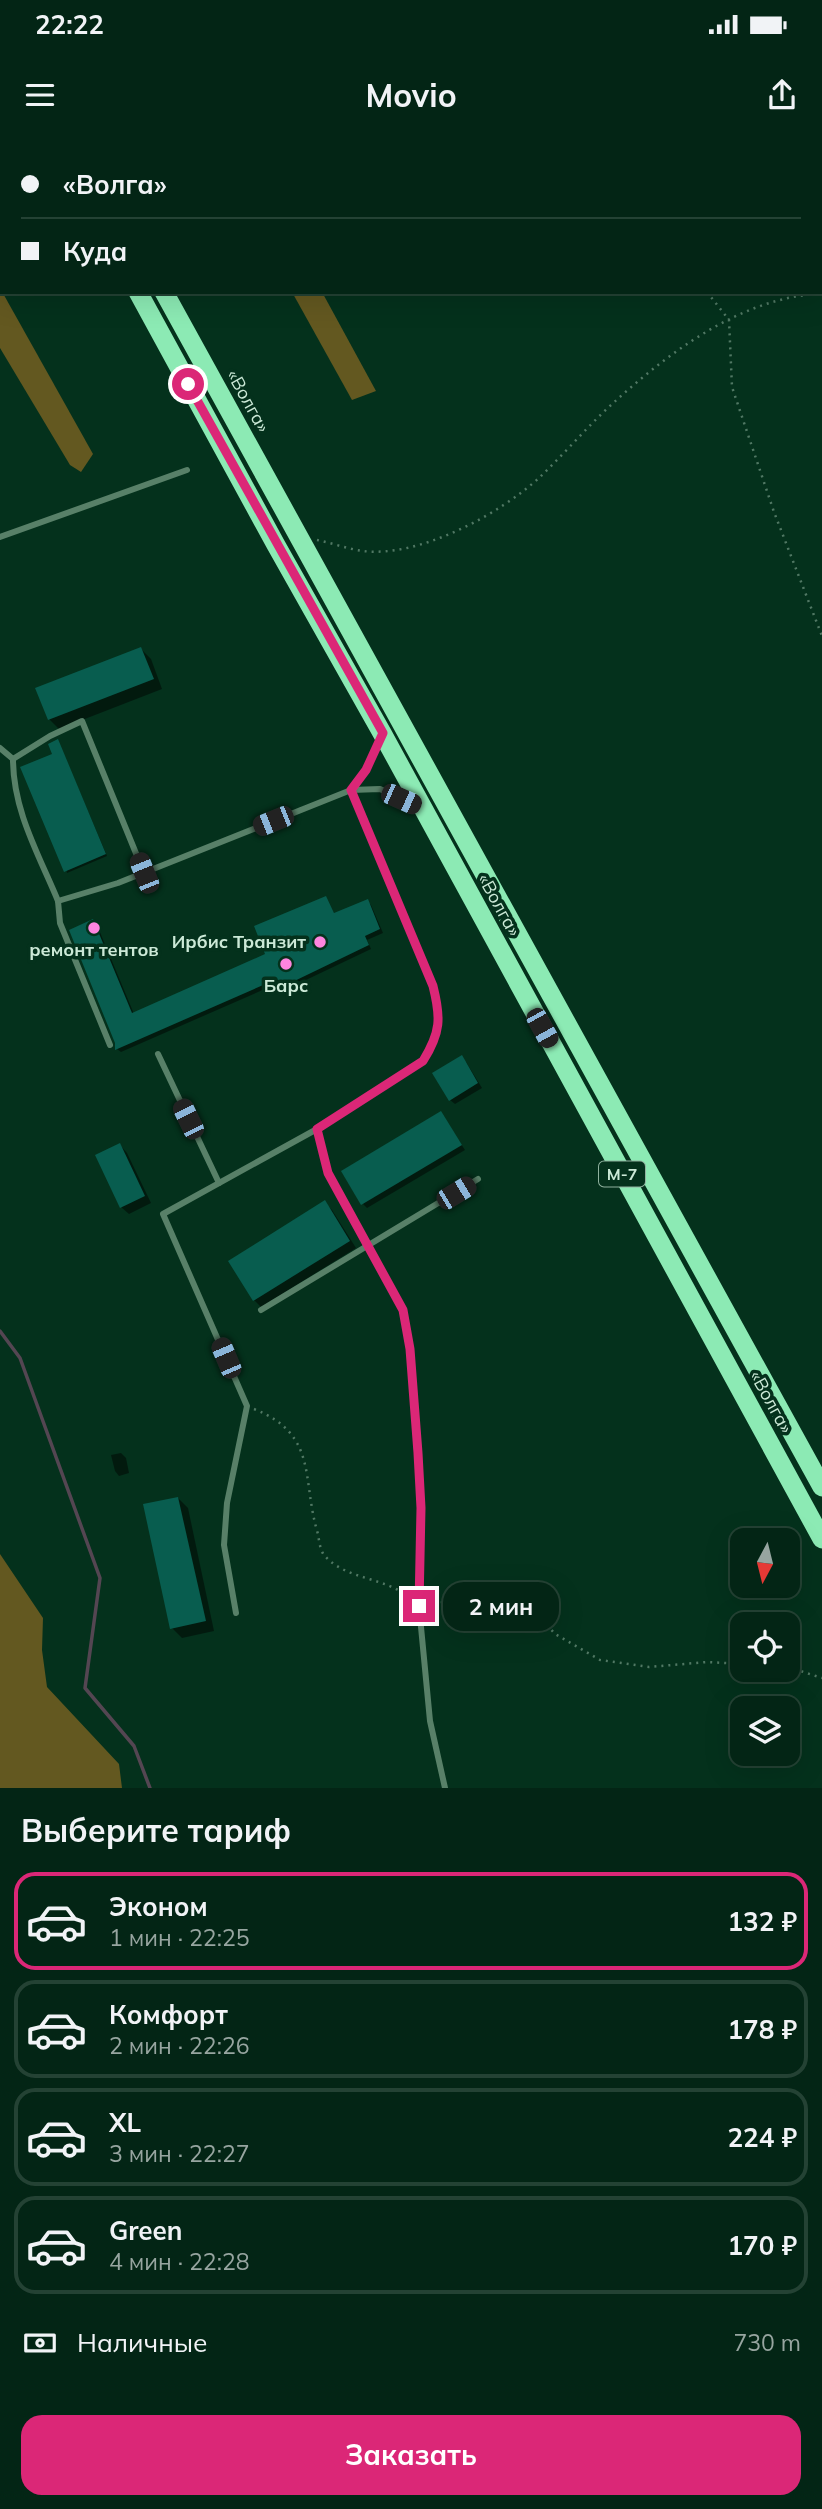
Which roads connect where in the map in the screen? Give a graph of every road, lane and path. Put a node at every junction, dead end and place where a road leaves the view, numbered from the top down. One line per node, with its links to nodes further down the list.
1 (139, 294): 10 (highway, «Волга» / М-7)
2 (165, 294): 7 (highway, «Волга» / М-7)
3 (708, 294): 5 (path)
4 (816, 294): 5 (path)
5 (729, 320): 7 (path); 9 (path)
6 (187, 470): 8 (lane)
7 (297, 534): 25 (highway, «Волга» / М-7)
8 (0, 537)
9 (822, 636)
10 (383, 733): 13 (lane); 14 (highway, «Волга» / М-7)
11 (0, 748): 12 (lane)
12 (13, 759): 15 (lane); 16 (lane)
13 (351, 790): 14 (lane); 15 (lane); 19 (lane)
14 (423, 808): 26 (highway, «Волга» / М-7)
15 (144, 873): 16 (lane)
16 (58, 901): 17 (lane)
17 (110, 1045)
18 (158, 1055): 21 (lane)
19 (317, 1129): 21 (lane); 22 (lane)
20 (478, 1179): 22 (lane)
21 (219, 1183): 24 (lane)
22 (367, 1247): 23 (lane); 27 (lane)
23 (261, 1310)
24 (247, 1406): 27 (path); 28 (lane)
25 (822, 1487)
26 (822, 1539)
27 (419, 1606): 29 (path); 32 (lane)
28 (236, 1613)
29 (730, 1663)
30 (800, 1671): 31 (path)
31 (822, 1678)
32 (445, 1788)

